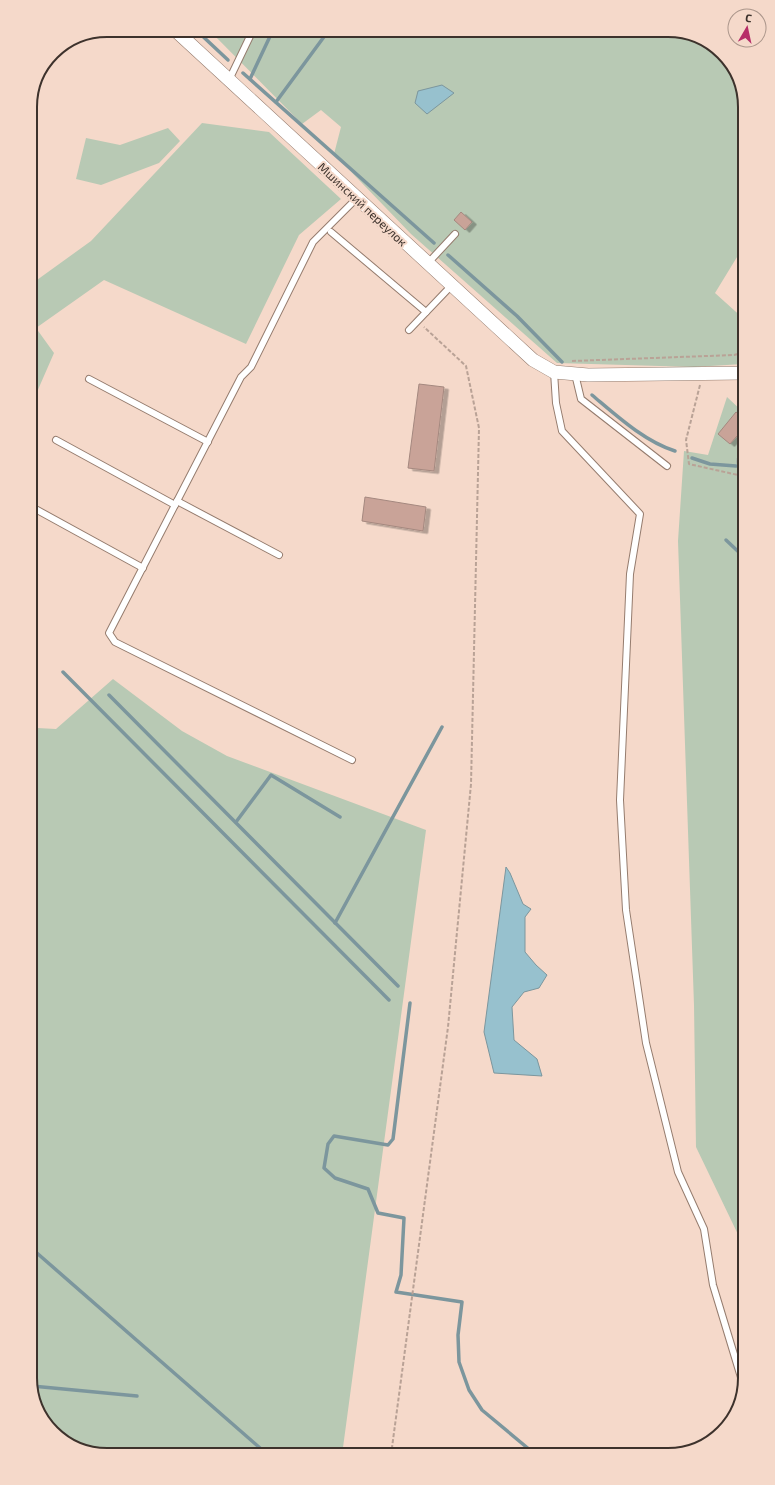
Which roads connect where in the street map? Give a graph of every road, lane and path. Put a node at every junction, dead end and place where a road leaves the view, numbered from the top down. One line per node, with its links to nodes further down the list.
1 (183, 37): 3 (street, Мшинский переулок)
2 (250, 37): 3 (lane)
3 (229, 80): 4 (street, Мшинский переулок)
4 (357, 198): 7 (street, Мшинский переулок); 18 (lane)
5 (331, 232): 9 (lane)
6 (455, 234): 7 (lane)
7 (428, 263): 8 (street, Мшинский переулок)
8 (452, 285): 9 (lane); 13 (street, Мшинский переулок)
9 (426, 312): 10 (lane)
10 (418, 321): 11 (lane); 27 (path)
11 (409, 330)
12 (738, 354): 13 (path)
13 (564, 373): 14 (street); 19 (lane); 26 (lane)
14 (738, 373)
15 (89, 379): 18 (lane)
16 (702, 380): 20 (path)
17 (56, 440): 21 (lane)
18 (208, 442): 21 (lane)
19 (667, 466)
20 (738, 475)
21 (176, 503): 23 (lane); 24 (lane)
22 (37, 510): 24 (lane)
23 (278, 555)
24 (143, 568): 25 (lane)
25 (352, 760)
26 (738, 1367)
27 (392, 1448)

